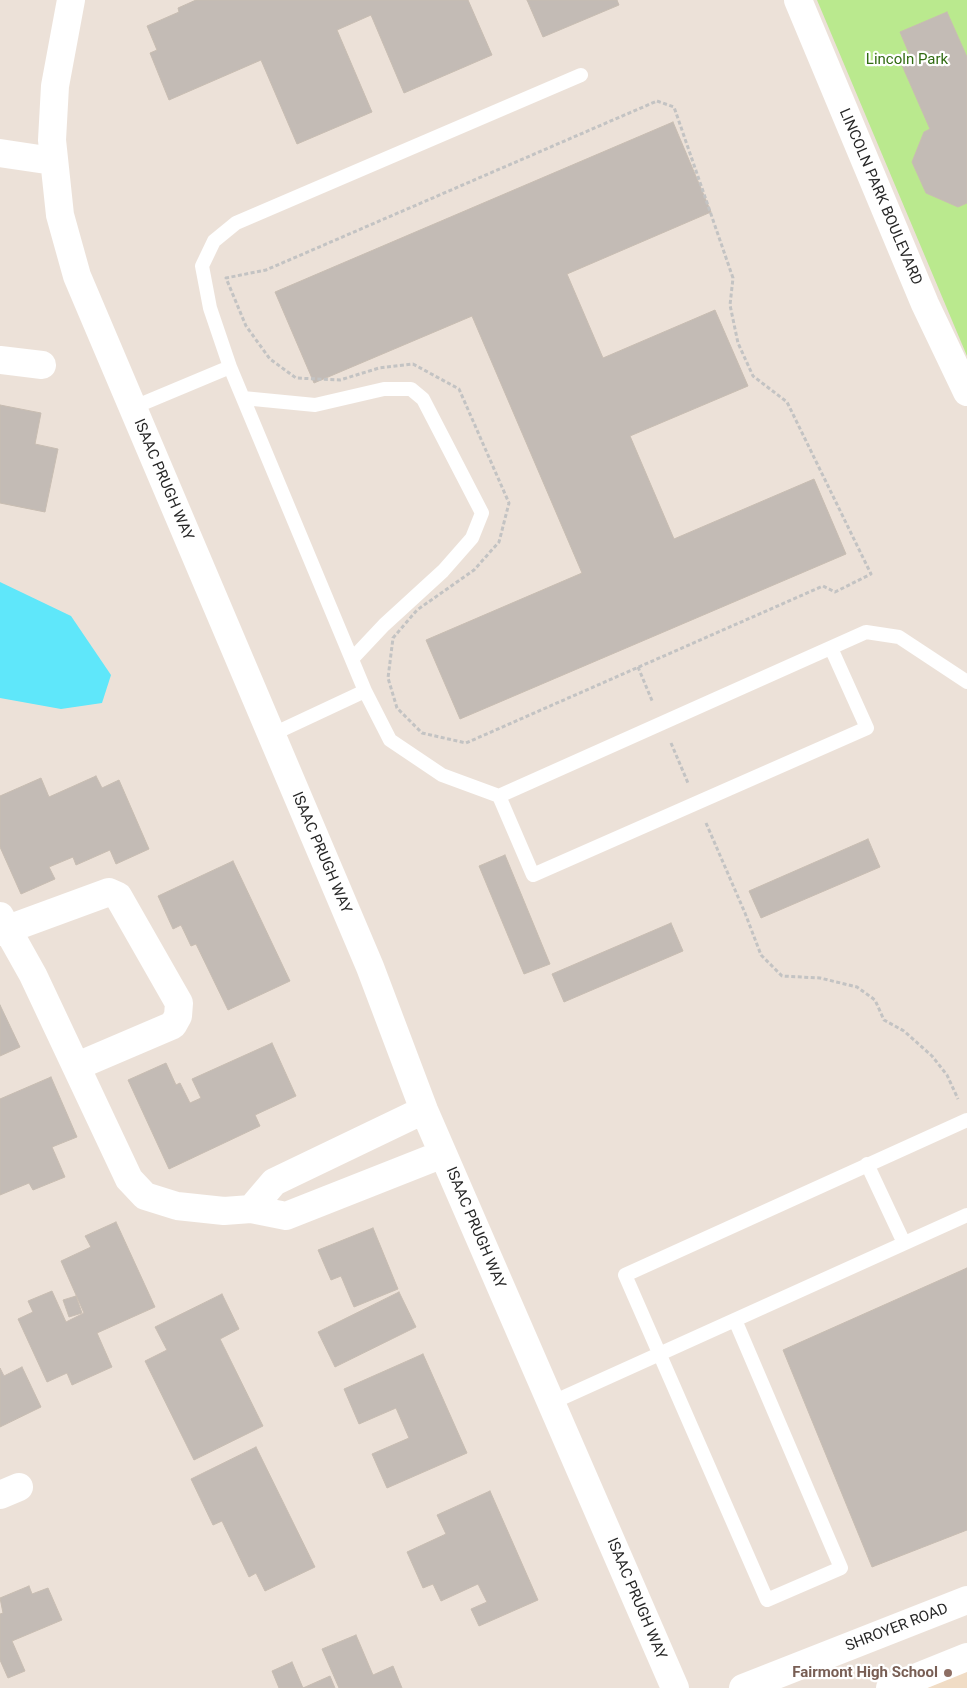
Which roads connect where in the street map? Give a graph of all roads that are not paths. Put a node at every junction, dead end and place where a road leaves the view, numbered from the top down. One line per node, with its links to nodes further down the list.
1 (71, 0): 5 (street, ISAAC PRUGH WAY)
2 (798, 0): 9 (street, LINCOLN PARK BOULEVARD)
3 (580, 75): 8 (lane)
4 (0, 153): 5 (street)
5 (53, 161): 11 (street, ISAAC PRUGH WAY)
6 (0, 360): 7 (street)
7 (42, 365)
8 (230, 367): 10 (lane); 11 (lane)
9 (967, 392)
10 (243, 398): 13 (lane); 13 (lane)
11 (132, 408): 16 (street, ISAAC PRUGH WAY)
12 (831, 648): 14 (lane); 17 (lane); 17 (lane)
13 (352, 659): 15 (lane)
14 (967, 682)
15 (365, 691): 16 (lane); 17 (lane)
16 (271, 735): 20 (street, ISAAC PRUGH WAY)
17 (499, 796)
18 (2, 926): 19 (street); 19 (street)
19 (77, 1066): 24 (street)
20 (424, 1110): 22 (street, ISAAC PRUGH WAY); 24 (street)
21 (967, 1120): 23 (lane)
22 (443, 1154): 24 (street); 29 (street, ISAAC PRUGH WAY)
23 (867, 1164): 26 (lane); 28 (lane)
24 (250, 1209)
25 (967, 1215): 26 (lane)
26 (904, 1243): 27 (lane)
27 (735, 1320): 28 (lane); 28 (lane)
28 (661, 1353): 29 (lane)
29 (551, 1403): 32 (street, ISAAC PRUGH WAY)
30 (967, 1600): 33 (street, SHROYER ROAD)
31 (967, 1658): 34 (street)
32 (675, 1688)
33 (742, 1688)
34 (890, 1688)

